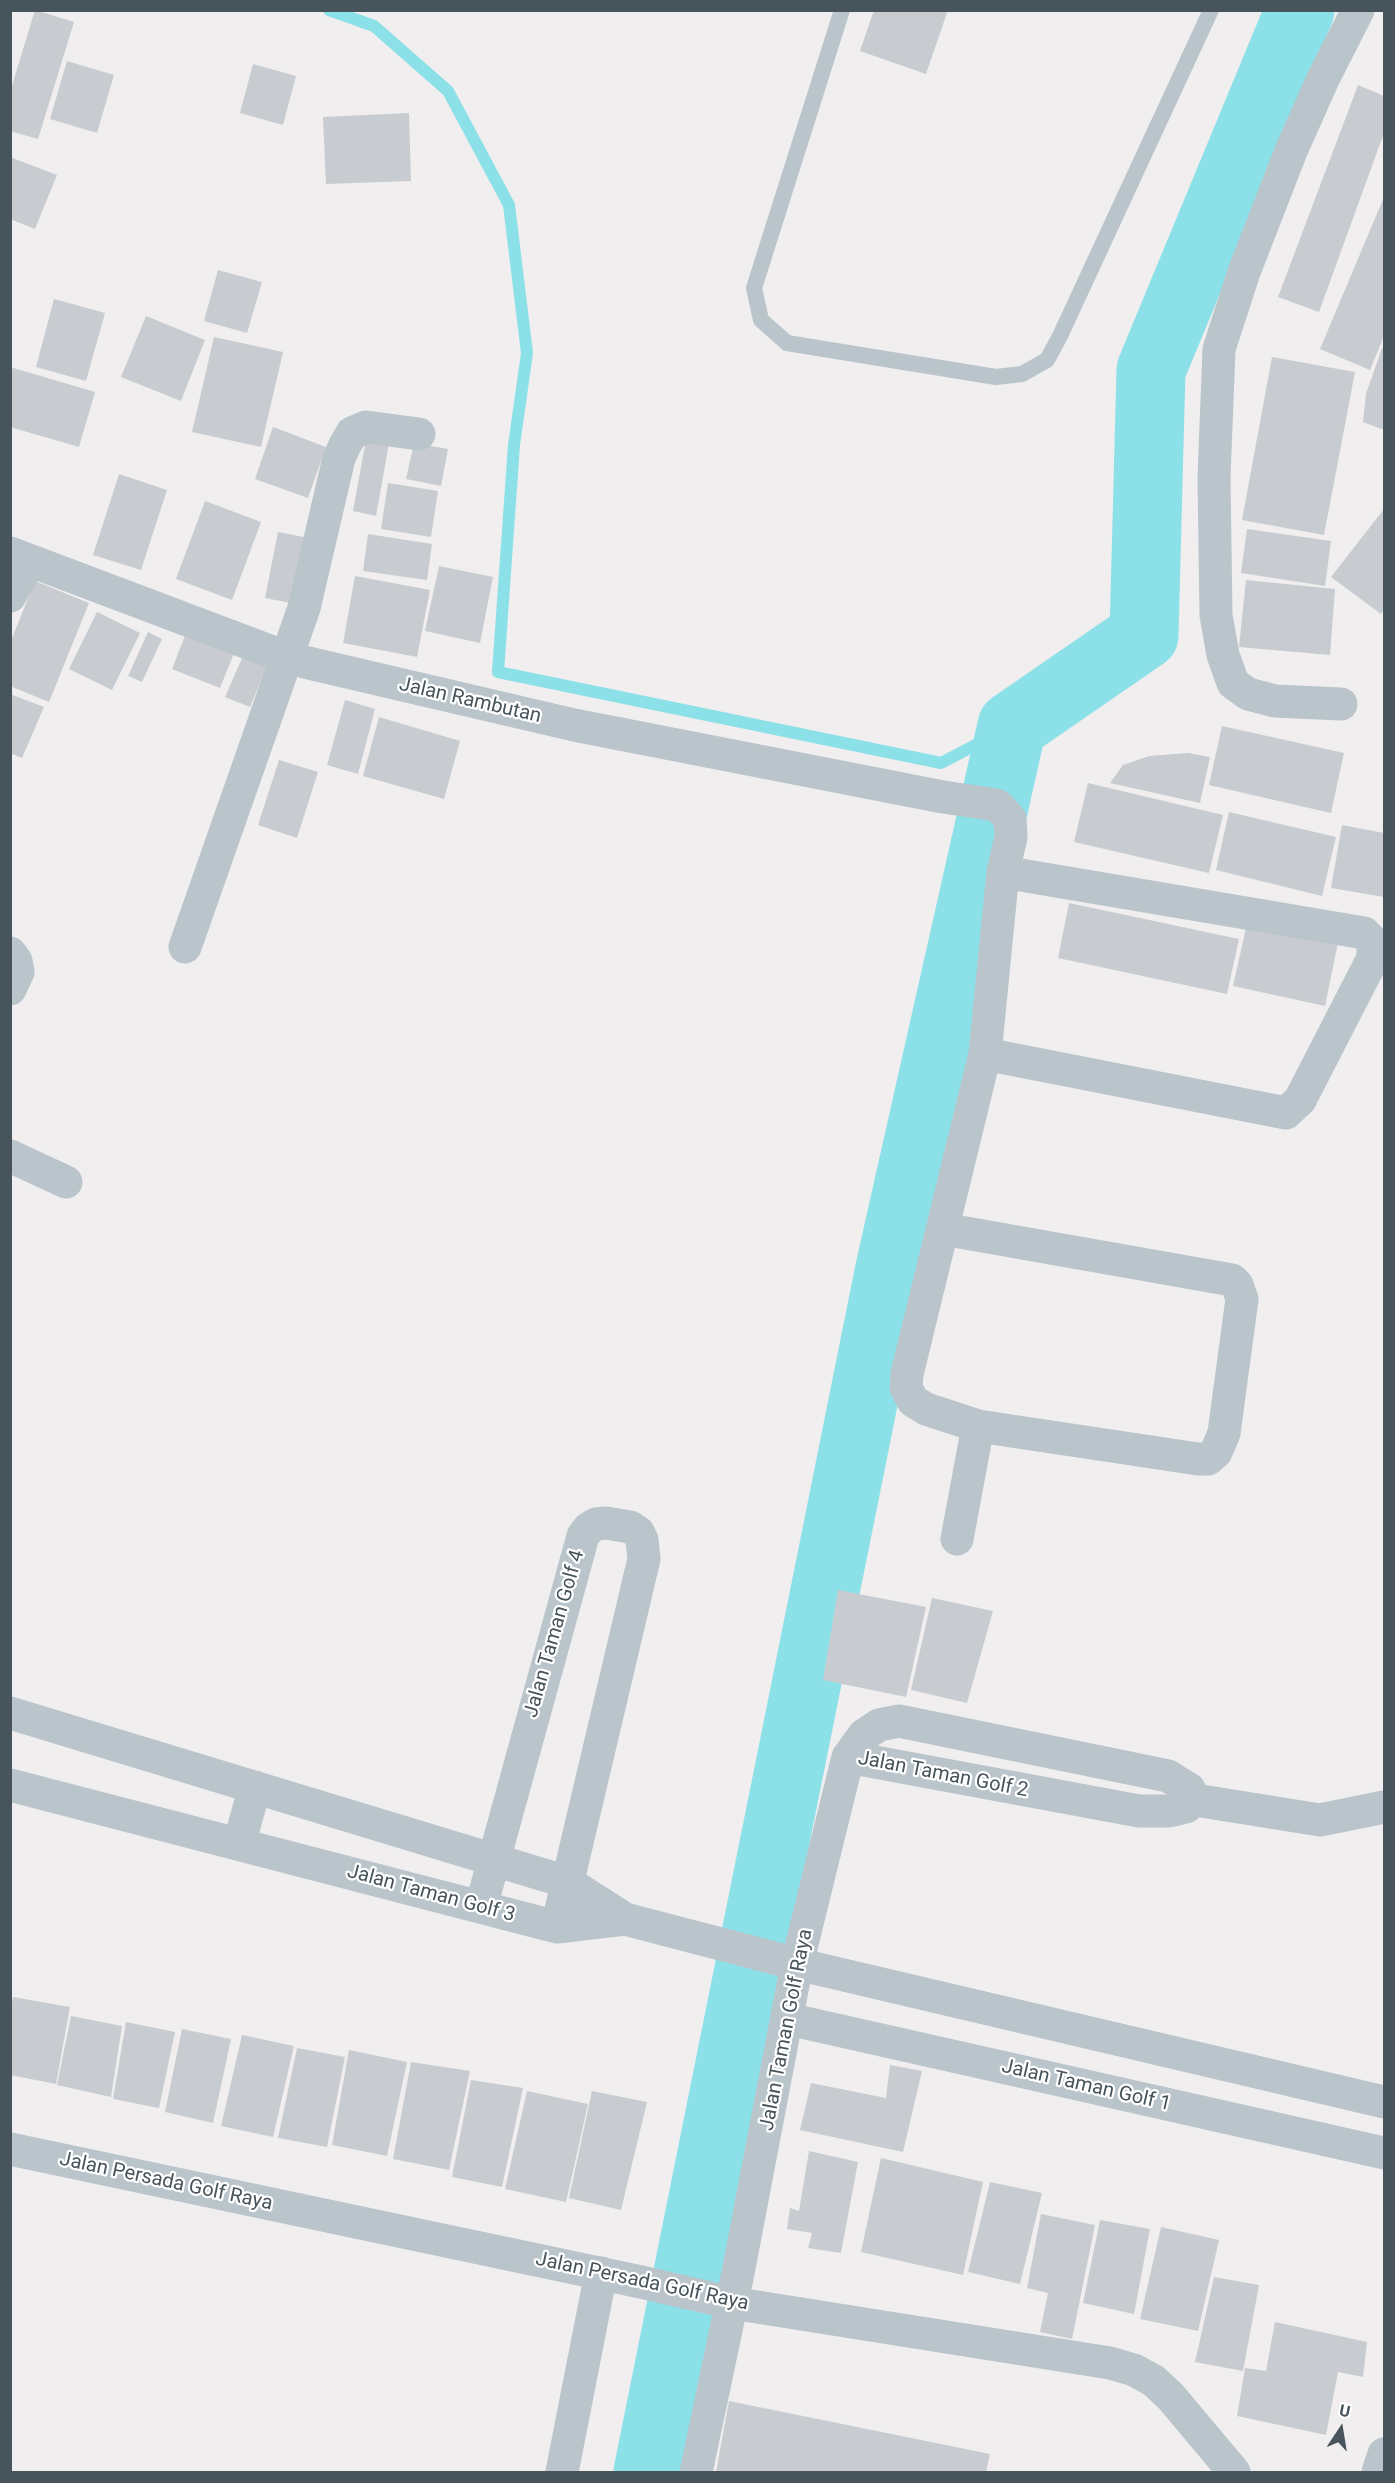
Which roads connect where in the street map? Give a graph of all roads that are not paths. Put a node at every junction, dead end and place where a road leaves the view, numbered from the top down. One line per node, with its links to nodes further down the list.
1 (842, 10): 2 (lane)
2 (1210, 10)
3 (1358, 10): 8 (street)
4 (419, 434): 7 (street)
5 (20, 558): 6 (street); 7 (street, Jalan Rambutan)
6 (10, 596)
7 (288, 658): 9 (street, Jalan Rambutan); 10 (street)
8 (1341, 704)
9 (1004, 872): 13 (street); 13 (street)
10 (185, 947)
11 (10, 953): 12 (street)
12 (10, 989)
13 (985, 1054): 16 (street)
14 (10, 1156): 15 (street)
15 (66, 1182)
16 (944, 1229): 17 (street); 17 (street)
17 (978, 1426): 18 (street)
18 (957, 1539)
19 (10, 1713): 22 (street, Jalan Taman Golf 3)
20 (848, 1757): 23 (street, Jalan Taman Golf 2); 23 (street, Jalan Taman Golf 2); 31 (street, Jalan Taman Golf Raya)
21 (10, 1785): 25 (street, Jalan Taman Golf 3)
22 (255, 1787): 25 (street); 26 (street, Jalan Taman Golf 3)
23 (1195, 1800): 24 (street, Jalan Taman Golf 2)
24 (1384, 1807)
25 (239, 1844): 28 (street, Jalan Taman Golf 3)
26 (492, 1859): 27 (street, Jalan Taman Golf 3); 27 (street, Jalan Taman Golf 4); 28 (street, Jalan Taman Golf 4)
27 (567, 1882): 29 (street, Jalan Taman Golf 3); 30 (street, Jalan Taman Golf 4)
28 (481, 1907): 30 (street, Jalan Taman Golf 3)
29 (625, 1919): 30 (street, Jalan Taman Golf 3); 31 (street, Jalan Taman Golf 3)
30 (557, 1927)
31 (783, 1960): 32 (street, Jalan Taman Golf Raya); 33 (street)
32 (788, 2019): 35 (street, Jalan Taman Golf 1); 37 (street, Jalan Taman Golf Raya)
33 (1384, 2102)
34 (10, 2149): 36 (street, Jalan Persada Golf Raya)
35 (1384, 2153)
36 (601, 2273): 37 (street, Jalan Persada Golf Raya); 39 (street)
37 (722, 2301): 40 (street, Jalan Taman Golf Raya); 41 (street, Jalan Persada Golf Raya)
38 (1384, 2454): 42 (street)
39 (562, 2472)
40 (696, 2472)
41 (1234, 2472)
42 (1378, 2472)

